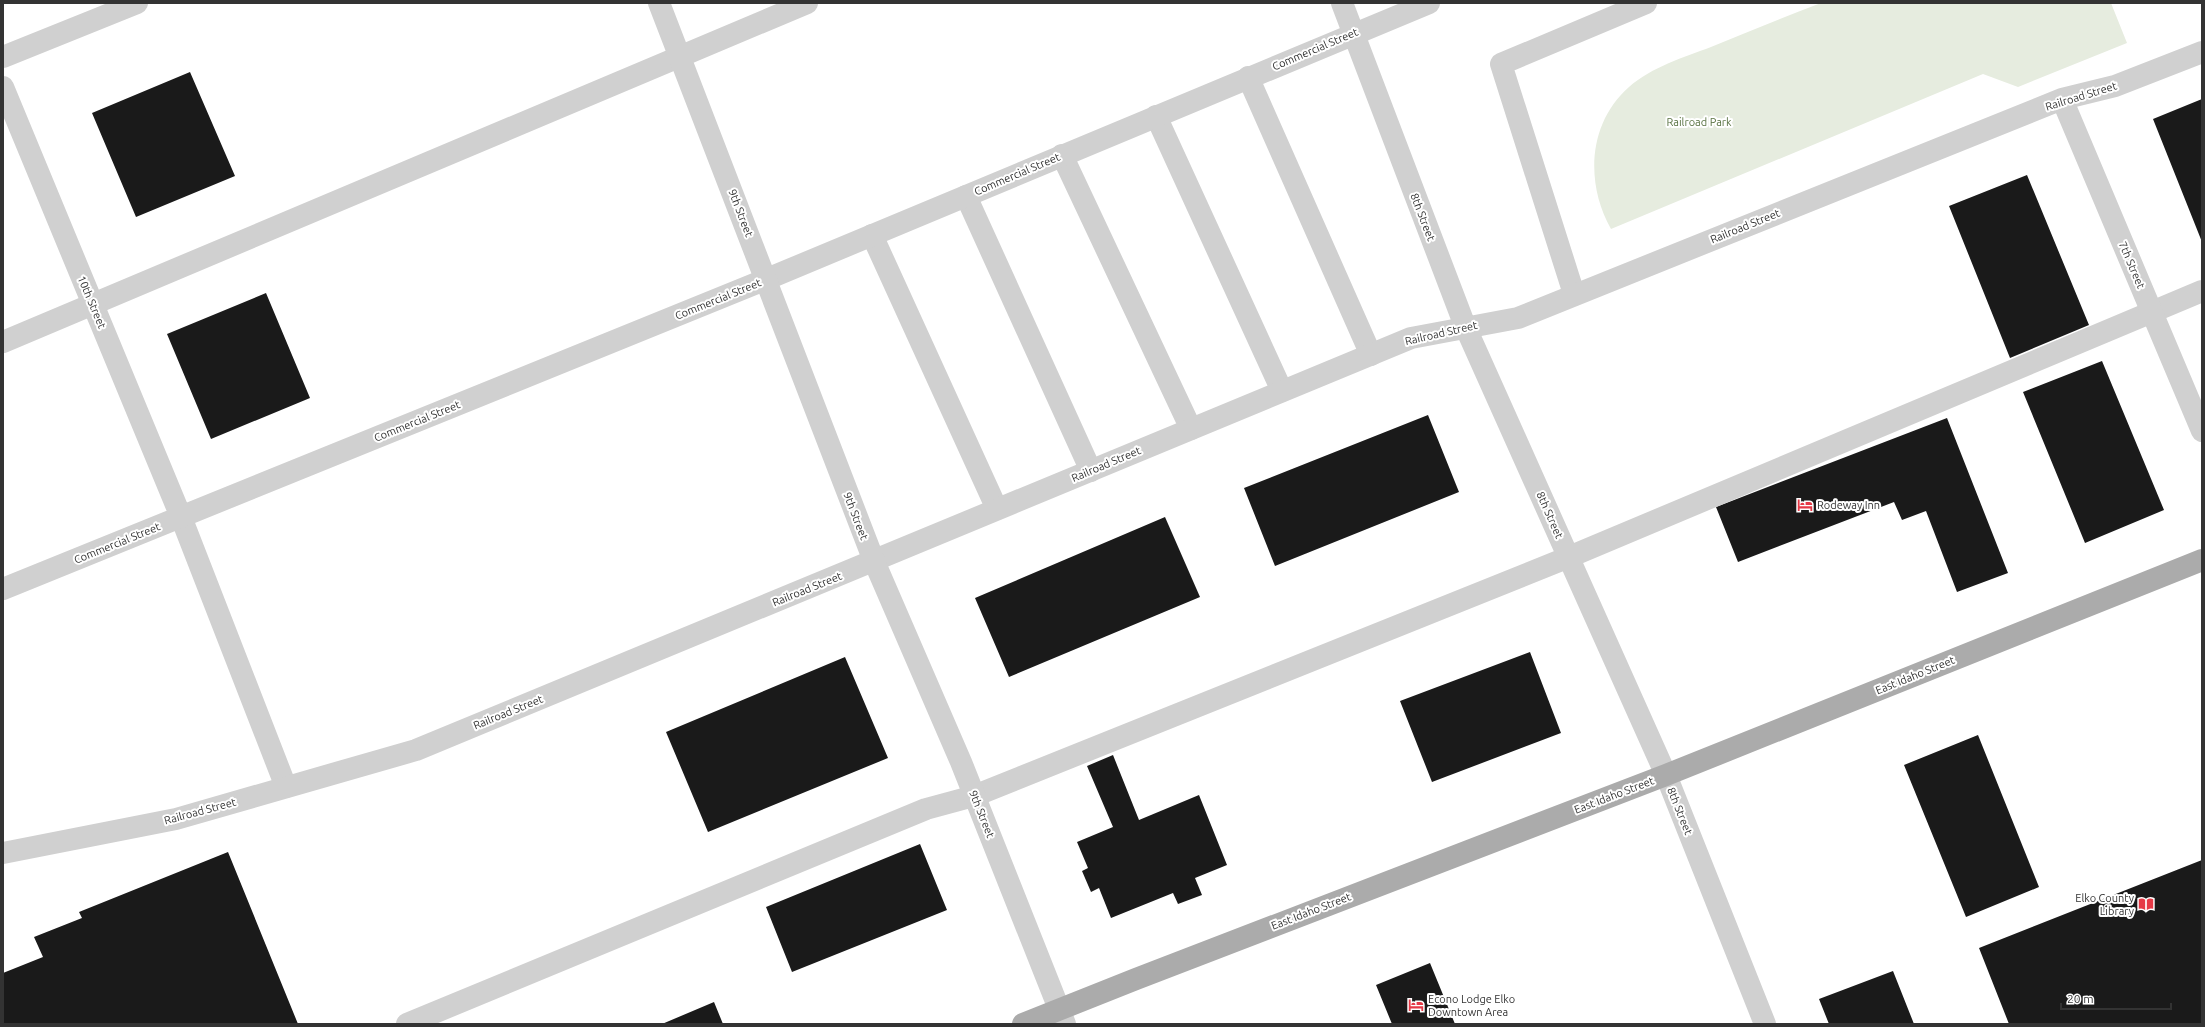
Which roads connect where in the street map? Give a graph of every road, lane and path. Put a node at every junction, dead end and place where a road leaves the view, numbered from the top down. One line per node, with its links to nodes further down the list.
1 (137, 3): 10 (street)
2 (659, 3): 9 (street, 9th Street)
3 (807, 3): 9 (street)
4 (1342, 3): 7 (street, 8th Street)
5 (1429, 3): 7 (street, Commercial Street)
6 (1646, 3): 20 (street)
7 (1354, 33): 11 (street, Commercial Street); 23 (street, 8th Street)
8 (2202, 52): 13 (street, Railroad Street)
9 (679, 56): 18 (street, 9th Street); 21 (street)
10 (3, 57)
11 (1248, 77): 14 (street, Commercial Street); 25 (street)
12 (3, 87): 21 (street, 10th Street)
13 (2062, 99): 20 (street, Railroad Street); 22 (street, 7th Street)
14 (1156, 116): 15 (street, Commercial Street); 26 (street)
15 (1062, 155): 16 (street, Commercial Street); 27 (street)
16 (966, 196): 17 (street, Commercial Street); 29 (street)
17 (872, 235): 18 (street, Commercial Street); 30 (street)
18 (766, 279): 31 (street, Commercial Street); 34 (street, 9th Street)
19 (2202, 291): 22 (street)
20 (1574, 294): 23 (street, Railroad Street)
21 (93, 305): 24 (street); 31 (street, 10th Street)
22 (2151, 311): 28 (street, 7th Street); 32 (street)
23 (1465, 326): 25 (street, Railroad Street); 32 (street, 8th Street)
24 (3, 342)
25 (1371, 355): 26 (street, Railroad Street)
26 (1282, 392): 27 (street, Railroad Street)
27 (1191, 429): 29 (street, Railroad Street)
28 (2202, 431)
29 (1091, 471): 30 (street, Railroad Street)
30 (997, 510): 34 (street, Railroad Street)
31 (181, 517): 35 (street, Commercial Street); 37 (street, 10th Street)
32 (1568, 557): 36 (street, 8th Street); 38 (street)
33 (2202, 560): 36 (main road, East Idaho Street)
34 (874, 561): 37 (street, Railroad Street); 38 (street, 9th Street)
35 (3, 589)
36 (1666, 775): 40 (main road, East Idaho Street); 43 (street, 8th Street)
37 (286, 787): 39 (street, Railroad Street)
38 (974, 796): 40 (street, 9th Street); 41 (street)
39 (3, 853)
40 (1062, 1016): 42 (main road, East Idaho Street)
41 (407, 1024)
42 (1023, 1024)
43 (1764, 1024)

